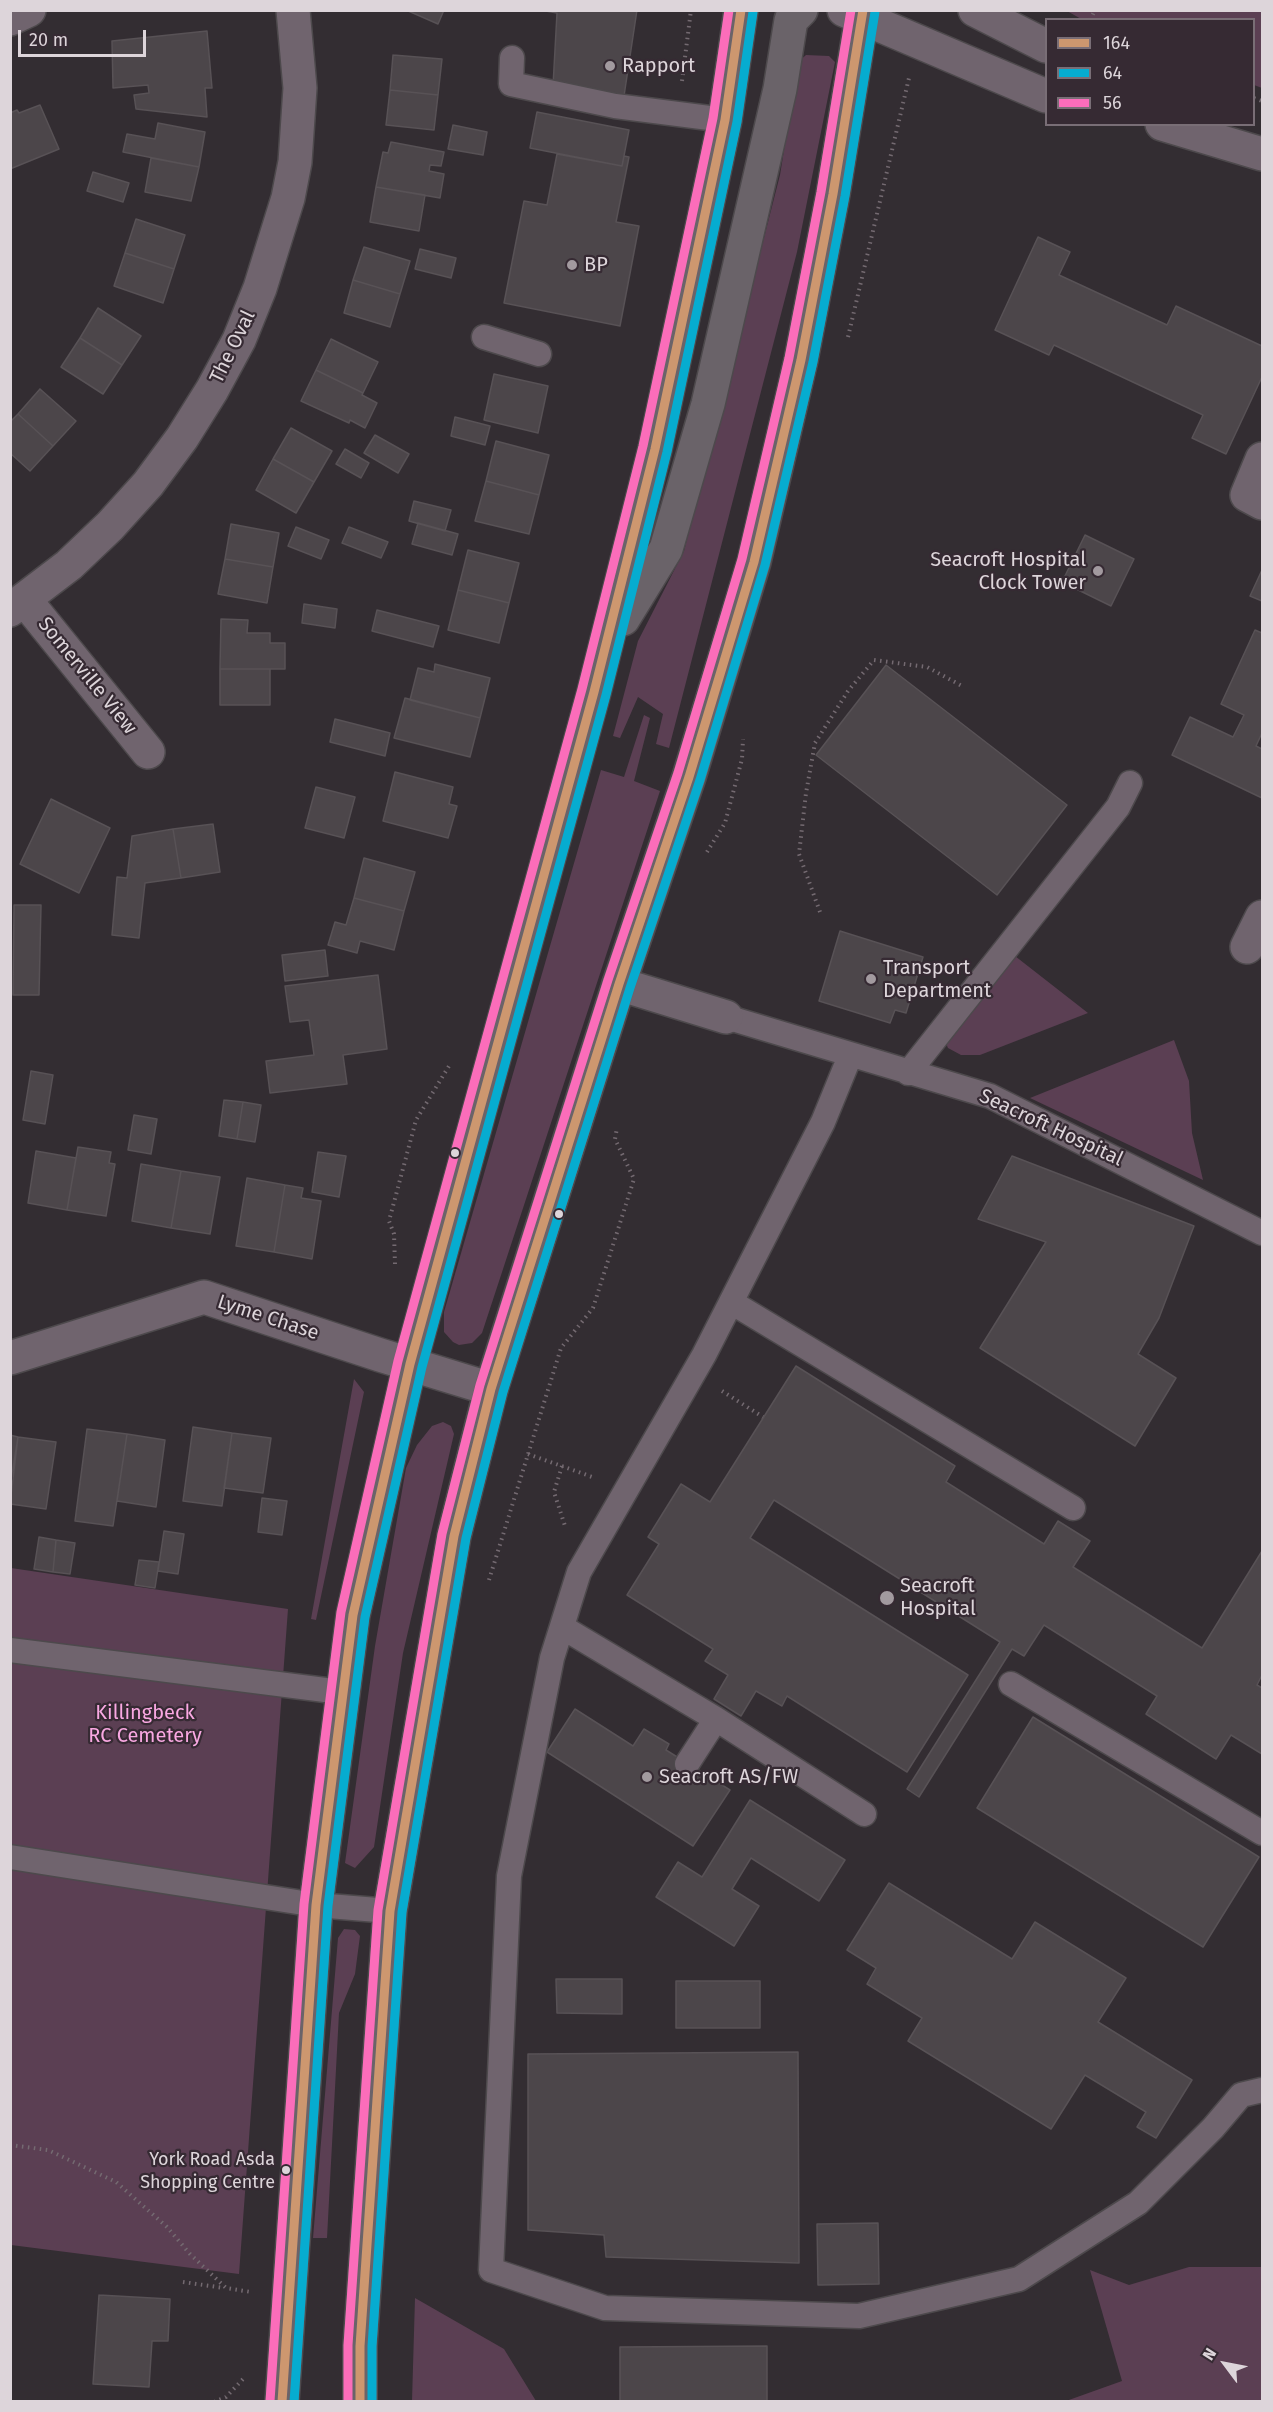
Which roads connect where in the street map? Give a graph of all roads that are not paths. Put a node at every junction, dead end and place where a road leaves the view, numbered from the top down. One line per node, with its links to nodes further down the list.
1 (29, 10): 7 (street)
2 (292, 10): 18 (street, The Oval)
3 (741, 10): 11 (highway)
4 (801, 10): 19 (highway)
5 (975, 10): 8 (street)
6 (857, 13): 10 (street); 24 (highway)
7 (10, 19)
8 (1045, 45)
9 (512, 58): 11 (lane)
10 (1045, 95)
11 (725, 120): 19 (highway)
12 (1168, 126): 13 (street)
13 (1263, 154)
14 (484, 337): 15 (lane)
15 (539, 354)
16 (1263, 459): 17 (street)
17 (1255, 499)
18 (18, 605): 20 (street, Somerville View)
19 (606, 646): 31 (highway)
20 (148, 752)
21 (1130, 783): 27 (lane)
22 (1263, 917): 23 (street)
23 (1247, 947)
24 (619, 984): 25 (street); 32 (highway)
25 (726, 1017): 26 (lane, Seacroft Hospital)
26 (850, 1056): 27 (lane, Seacroft Hospital); 29 (lane)
27 (908, 1073): 28 (lane, Seacroft Hospital)
28 (1263, 1233)
29 (731, 1302): 33 (lane); 34 (lane)
30 (10, 1358): 31 (street, Lyme Chase)
31 (410, 1364): 32 (street, Lyme Chase); 37 (highway)
32 (491, 1389): 44 (highway)
33 (1073, 1508)
34 (562, 1627): 38 (lane); 45 (lane)
35 (10, 1650): 37 (lane)
36 (1011, 1684): 41 (lane)
37 (341, 1692): 43 (highway)
38 (716, 1719): 39 (lane); 40 (lane)
39 (687, 1764)
40 (864, 1814)
41 (1263, 1833)
42 (10, 1857): 43 (lane)
43 (316, 1905): 44 (lane); 46 (highway)
44 (390, 1911): 47 (highway)
45 (1263, 2090)
46 (282, 2402)
47 (360, 2402)

